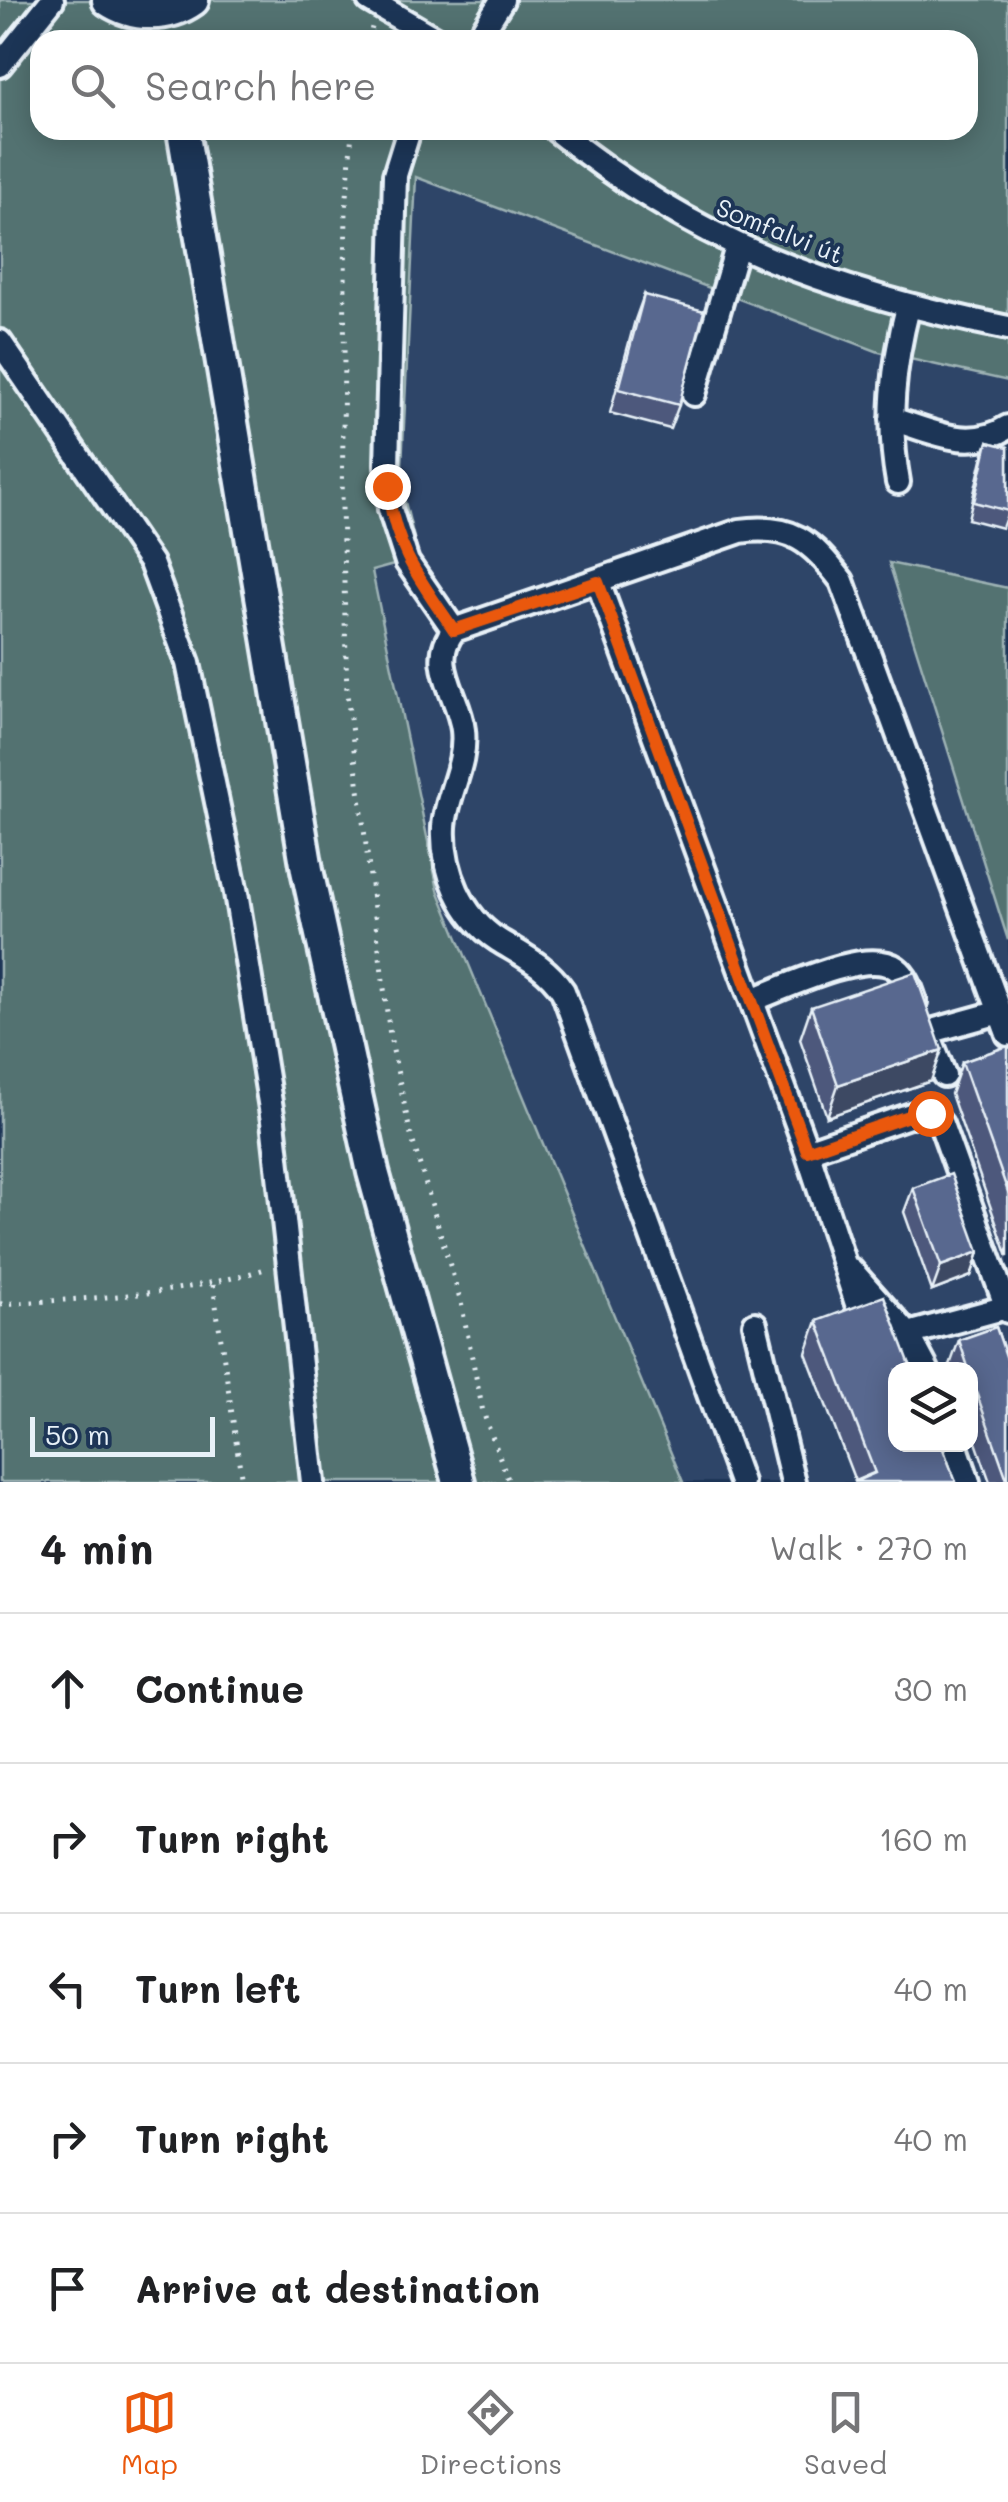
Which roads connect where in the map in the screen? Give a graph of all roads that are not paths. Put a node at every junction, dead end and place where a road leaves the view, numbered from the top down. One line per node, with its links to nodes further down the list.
1 (52, 0): 8 (street)
2 (108, 0): 5 (main road)
3 (369, 0): 6 (street)
4 (502, 0): 7 (street)
5 (176, 18)
6 (420, 30)
7 (483, 30)
8 (0, 65)
9 (185, 140): 35 (main road)
10 (405, 140): 21 (street)
11 (569, 140): 12 (street, Somfalvi út)
12 (737, 248): 13 (street, Somfalvi út); 16 (street)
13 (908, 308): 14 (street, Somfalvi út); 17 (street)
14 (1008, 328)
15 (0, 342): 34 (street)
16 (694, 394)
17 (892, 418): 18 (street); 19 (street)
18 (1008, 427)
19 (898, 482)
20 (598, 582): 21 (street); 22 (street); 23 (street)
21 (454, 630): 36 (street)
22 (752, 1000): 24 (street); 26 (street)
23 (1004, 1023): 24 (street)
24 (928, 1032): 25 (street)
25 (944, 1075)
26 (807, 1151): 27 (street); 28 (street)
27 (842, 1259): 29 (street); 31 (street)
28 (1007, 1309): 31 (street)
29 (863, 1322)
30 (755, 1324): 37 (street)
31 (908, 1334): 32 (street)
32 (923, 1362)
33 (958, 1452): 38 (street)
34 (312, 1482)
35 (459, 1482)
36 (742, 1482)
37 (793, 1482)
38 (968, 1482)

